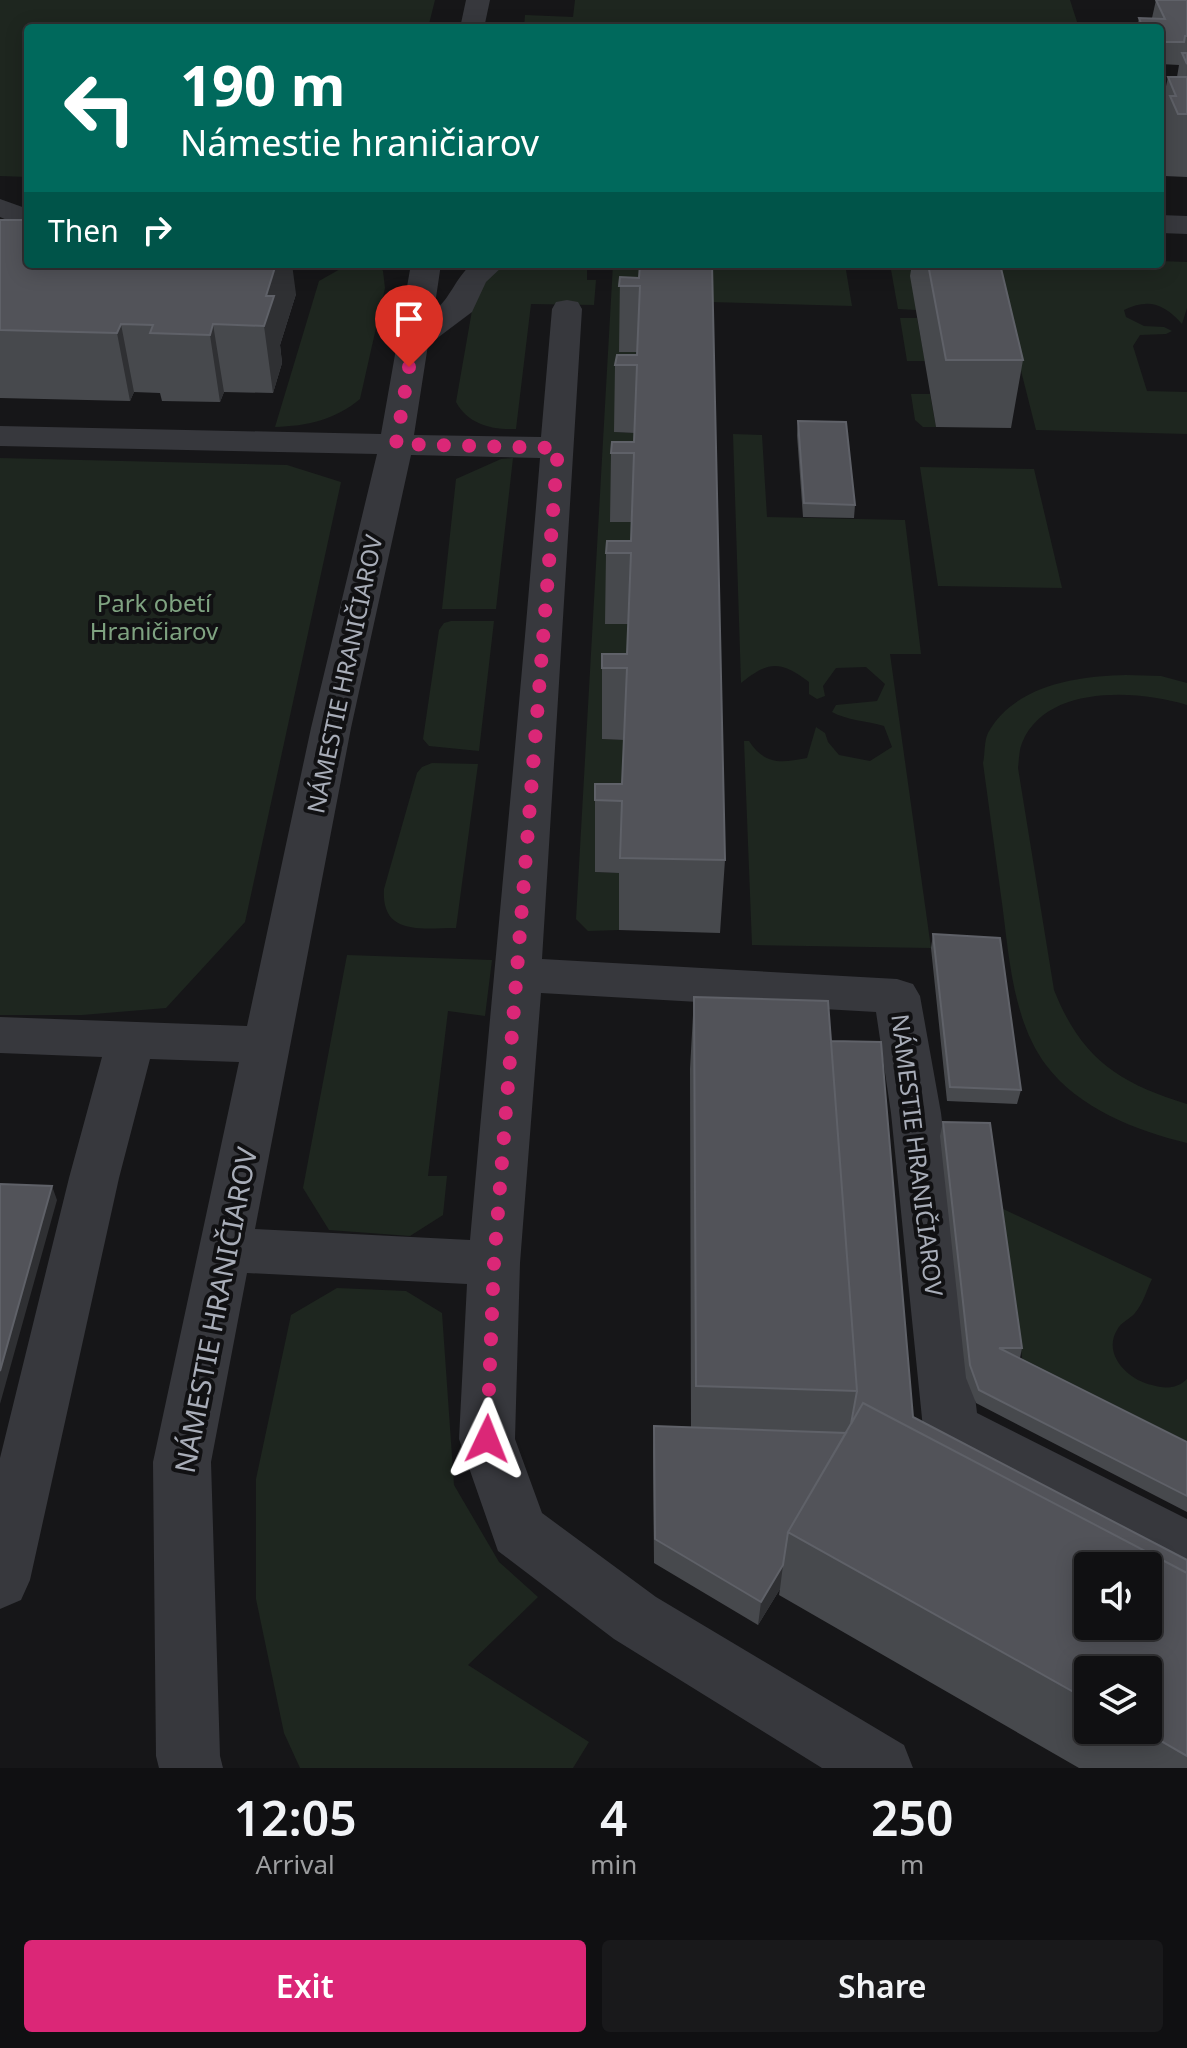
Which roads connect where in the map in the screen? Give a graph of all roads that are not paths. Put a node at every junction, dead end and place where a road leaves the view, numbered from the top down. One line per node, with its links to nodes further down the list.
1 (478, 0): 2 (street)
2 (473, 24)
3 (1164, 224): 4 (street)
4 (1187, 225)
5 (402, 268): 7 (street)
6 (485, 268): 9 (street)
7 (424, 278): 9 (street, NÁMESTIE HRANIČIAROV)
8 (567, 309): 12 (street)
9 (414, 341): 11 (street, NÁMESTIE HRANIČIAROV)
10 (0, 436): 11 (street)
11 (396, 444): 12 (street); 16 (street, NÁMESTIE HRANIČIAROV)
12 (558, 448): 13 (street)
13 (517, 975): 18 (street); 19 (street, NÁMESTIE HRANIČIAROV)
14 (0, 1035): 15 (street)
15 (131, 1039): 16 (street); 20 (street)
16 (266, 1045): 17 (street, NÁMESTIE HRANIČIAROV)
17 (225, 1250): 18 (street); 21 (street, NÁMESTIE HRANIČIAROV)
18 (494, 1263): 22 (street)
19 (1187, 1549)
20 (0, 1580)
21 (191, 1768)
22 (881, 1768)

